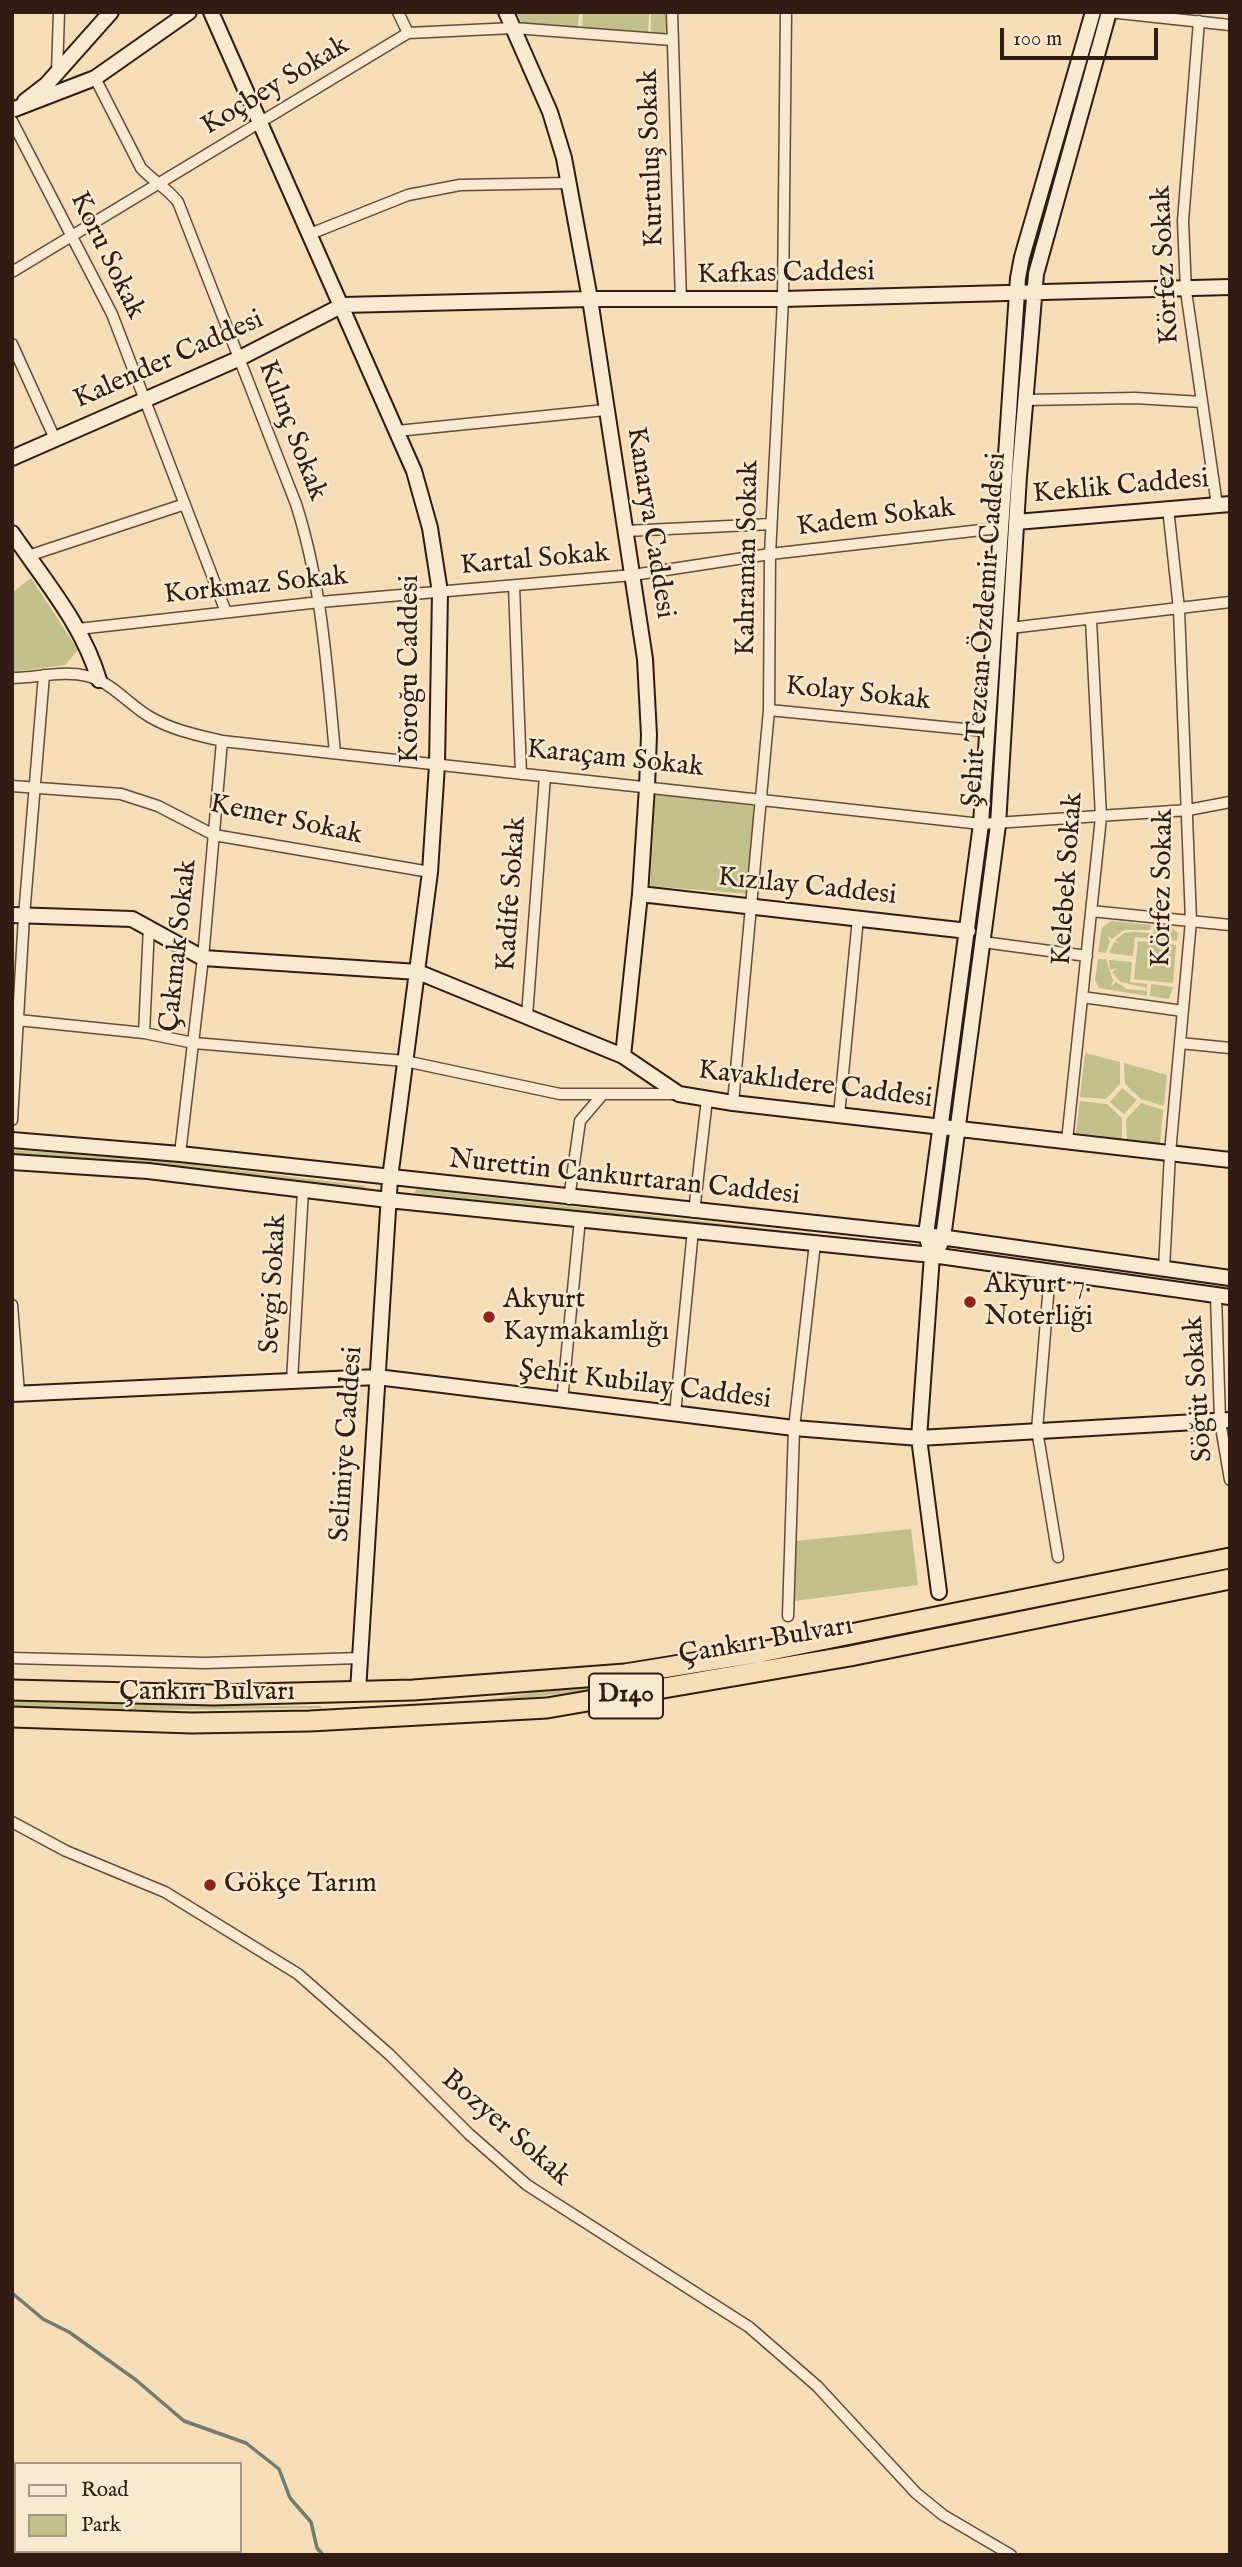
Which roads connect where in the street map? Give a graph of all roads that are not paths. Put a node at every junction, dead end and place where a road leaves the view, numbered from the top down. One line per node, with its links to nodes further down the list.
1 (59, 12): 16 (street)
2 (111, 12): 16 (street)
3 (189, 12): 17 (street)
4 (211, 12): 20 (street, Köroğu Caddesi)
5 (398, 12): 14 (street)
6 (506, 12): 13 (street, Kanarya Caddesi)
7 (673, 12): 15 (street, Kurtuluş Sokak)
8 (786, 12): 31 (street, Kahraman Sokak)
9 (1092, 12): 28 (street, Şehit Tezcan Özdemir Caddesi)
10 (1109, 12): 11 (street); 29 (street, Şehit Tezcan Özdemir Caddesi)
11 (1199, 21): 12 (street); 27 (street, Körfez Sokak)
12 (1230, 25)
13 (514, 28): 14 (street, Koçbey Sokak); 15 (street, Koçbey Sokak); 21 (street, Kanarya Caddesi)
14 (408, 33): 20 (street, Koçbey Sokak)
15 (672, 40): 32 (street, Kurtuluş Sokak)
16 (57, 74): 18 (street)
17 (95, 78): 18 (street); 22 (street, Kılınç Sokak)
18 (12, 110)
19 (12, 121): 24 (street, Koru Sokak)
20 (261, 123): 22 (street, Koçbey Sokak); 23 (street, Köroğu Caddesi)
21 (569, 183): 23 (street); 30 (street, Kanarya Caddesi)
22 (159, 185): 24 (street, Koçbey Sokak); 35 (street, Kılınç Sokak)
23 (310, 234): 33 (street, Köroğu Caddesi)
24 (74, 237): 25 (street, Koçbey Sokak); 36 (street, Koru Sokak)
25 (12, 272)
26 (1230, 287): 27 (street, Kafkas Caddesi)
27 (1186, 290): 29 (street, Kafkas Caddesi); 38 (street, Körfez Sokak)
28 (1017, 294): 29 (street, Kafkas Caddesi); 31 (street, Kafkas Caddesi); 48 (street, Şehit Tezcan Özdemir Caddesi)
29 (1034, 294): 37 (street, Şehit Tezcan Özdemir Caddesi)
30 (590, 299): 32 (street, Kafkas Caddesi); 33 (street, Kafkas Caddesi); 39 (street, Kanarya Caddesi)
31 (783, 299): 32 (street, Kafkas Caddesi); 47 (street, Kahraman Sokak)
32 (681, 302)
33 (343, 305): 35 (street, Kalender Caddesi); 40 (street, Köroğu Caddesi)
34 (12, 344): 41 (street)
35 (239, 359): 36 (street, Kalender Caddesi); 56 (street, Kılınç Sokak)
36 (144, 399): 41 (street, Kalender Caddesi); 43 (street, Koru Sokak)
37 (1025, 400): 38 (street); 46 (street, Şehit Tezcan Özdemir Caddesi)
38 (1202, 402): 44 (street, Körfez Sokak)
39 (605, 410): 40 (street); 49 (street, Kanarya Caddesi)
40 (397, 431): 55 (street, Köroğu Caddesi)
41 (55, 439): 42 (street, Kalender Caddesi)
42 (12, 458)
43 (185, 504): 52 (street); 59 (street, Koru Sokak)
44 (1223, 504): 45 (street, Keklik Caddesi)
45 (1168, 508): 46 (street, Keklik Caddesi); 58 (street, Körfez Sokak)
46 (1016, 522): 61 (street, Şehit Tezcan Özdemir Caddesi)
47 (771, 524): 49 (street); 51 (street, Kahraman Sokak)
48 (999, 528): 51 (street, Kadem Sokak); 67 (street, Şehit Tezcan Özdemir Caddesi)
49 (626, 531): 53 (street, Kanarya Caddesi)
50 (12, 533): 52 (street)
51 (770, 554): 53 (street, Kadem Sokak); 66 (street, Kahraman Sokak)
52 (28, 556): 62 (street)
53 (633, 575): 54 (street, Kartal Sokak); 74 (street, Kanarya Caddesi)
54 (514, 586): 55 (street, Kartal Sokak); 71 (street)
55 (440, 592): 56 (street, Korkmaz Sokak); 70 (street, Köroğu Caddesi)
56 (320, 602): 59 (street, Korkmaz Sokak); 69 (street, Kılınç Sokak)
57 (1230, 602): 58 (street)
58 (1179, 609): 60 (street); 78 (street, Körfez Sokak)
59 (226, 612): 62 (street, Korkmaz Sokak)
60 (1091, 620): 61 (street); 79 (street, Kelebek Sokak)
61 (1010, 628): 81 (street, Şehit Tezcan Özdemir Caddesi)
62 (78, 629): 65 (street)
63 (44, 676): 64 (street, Karaçam Sokak); 65 (street, Karaçam Sokak); 75 (street)
64 (12, 678)
65 (99, 680): 68 (street, Karaçam Sokak)
66 (769, 710): 67 (street, Kolay Sokak); 76 (street, Kahraman Sokak)
67 (985, 730): 80 (street, Şehit Tezcan Özdemir Caddesi)
68 (222, 741): 69 (street, Karaçam Sokak); 82 (street, Çakmak Sokak)
69 (335, 753): 70 (street, Karaçam Sokak)
70 (437, 765): 71 (street, Karaçam Sokak); 83 (street, Köroğu Caddesi)
71 (521, 774): 72 (street, Karaçam Sokak)
72 (545, 776): 74 (street, Karaçam Sokak); 99 (street, Kadife Sokak)
73 (12, 786): 75 (street, Kemer Sokak)
74 (647, 787): 76 (street, Karaçam Sokak); 84 (street, Kanarya Caddesi)
75 (37, 788): 82 (street, Kemer Sokak); 87 (street)
76 (761, 798): 80 (street, Karaçam Sokak); 85 (street, Kahraman Sokak)
77 (1230, 802): 78 (street, Karaçam Sokak)
78 (1188, 810): 79 (street, Karaçam Sokak); 89 (street, Körfez Sokak)
79 (1101, 817): 81 (street, Karaçam Sokak); 86 (street, Kelebek Sokak)
80 (981, 824): 81 (street, Karaçam Sokak); 92 (street, Şehit Tezcan Özdemir Caddesi)
81 (998, 825): 93 (street, Şehit Tezcan Özdemir Caddesi)
82 (214, 835): 83 (street, Kemer Sokak); 95 (street, Çakmak Sokak)
83 (430, 872): 96 (street, Köroğu Caddesi)
84 (640, 894): 85 (street, Kızılay Caddesi); 106 (street, Kanarya Caddesi)
85 (750, 906): 88 (street, Kızılay Caddesi); 111 (street, Kahraman Sokak)
86 (1091, 911): 89 (street); 94 (street, Kelebek Sokak)
87 (18, 916): 91 (street, Kavaklıdere Caddesi); 100 (street)
88 (858, 918): 92 (street, Kızılay Caddesi); 112 (street)
89 (1191, 920): 90 (street); 98 (street, Körfez Sokak)
90 (1230, 925)
91 (149, 926): 95 (street, Kavaklıdere Caddesi); 101 (street)
92 (968, 930): 114 (street, Şehit Tezcan Özdemir Caddesi)
93 (983, 942): 94 (street); 115 (street, Şehit Tezcan Özdemir Caddesi)
94 (1087, 956): 97 (street, Kelebek Sokak)
95 (203, 958): 96 (street, Kavaklıdere Caddesi); 102 (street, Çakmak Sokak)
96 (418, 972): 99 (street, Kavaklıdere Caddesi); 107 (street, Köroğu Caddesi)
97 (1082, 997): 98 (street); 117 (street, Kelebek Sokak)
98 (1183, 1011): 103 (street, Körfez Sokak)
99 (527, 1016): 106 (street, Kavaklıdere Caddesi)
100 (18, 1020): 101 (street); 105 (street)
101 (144, 1033): 102 (street)
102 (194, 1043): 107 (street); 119 (street, Çakmak Sokak)
103 (1180, 1043): 104 (street); 118 (street, Körfez Sokak)
104 (1230, 1048)
105 (14, 1052): 113 (street)
106 (623, 1055): 109 (street, Kavaklıdere Caddesi)
107 (405, 1061): 108 (street); 122 (street, Köroğu Caddesi)
108 (603, 1094): 109 (street); 124 (street)
109 (679, 1094): 110 (street, Kavaklıdere Caddesi)
110 (707, 1098): 111 (street, Kavaklıdere Caddesi); 126 (street)
111 (733, 1103): 112 (street, Kavaklıdere Caddesi)
112 (839, 1115): 114 (street, Kavaklıdere Caddesi)
113 (12, 1120)
114 (942, 1126): 115 (street, Kavaklıdere Caddesi); 129 (street, Şehit Tezcan Özdemir Caddesi)
115 (958, 1128): 117 (street, Kavaklıdere Caddesi); 130 (street, Şehit Tezcan Özdemir Caddesi)
116 (12, 1140): 119 (street, Nurettin Cankurtaran Caddesi)
117 (1068, 1141): 118 (street, Kavaklıdere Caddesi)
118 (1170, 1153): 120 (street, Kavaklıdere Caddesi); 133 (street, Körfez Sokak)
119 (180, 1154): 122 (street, Nurettin Cankurtaran Caddesi)
120 (1230, 1160)
121 (12, 1162): 123 (street, Nurettin Cankurtaran Caddesi)
122 (390, 1178): 124 (street, Nurettin Cankurtaran Caddesi); 125 (street, Köroğu Caddesi)
123 (303, 1191): 125 (street, Nurettin Cankurtaran Caddesi); 139 (street, Sevgi Sokak)
124 (569, 1199): 126 (street, Nurettin Cankurtaran Caddesi)
125 (388, 1200): 127 (street, Nurettin Cankurtaran Caddesi); 138 (street, Selimiye Caddesi)
126 (694, 1212): 129 (street, Nurettin Cankurtaran Caddesi)
127 (580, 1219): 128 (street, Nurettin Cankurtaran Caddesi); 141 (street)
128 (693, 1230): 131 (street, Nurettin Cankurtaran Caddesi); 142 (street)
129 (926, 1235): 130 (street, Nurettin Cankurtaran Caddesi); 132 (street, Şehit Tezcan Özdemir Caddesi)
130 (943, 1237): 132 (street, Şehit Tezcan Özdemir Caddesi); 133 (street, Nurettin Cankurtaran Caddesi)
131 (815, 1243): 132 (street, Nurettin Cankurtaran Caddesi); 144 (street)
132 (933, 1255): 134 (street, Nurettin Cankurtaran Caddesi); 146 (street)
133 (1164, 1269): 135 (street, Nurettin Cankurtaran Caddesi)
134 (1050, 1272): 136 (street, Nurettin Cankurtaran Caddesi); 145 (street)
135 (1230, 1278)
136 (1223, 1296): 143 (street, Söğüt Sokak)
137 (12, 1305): 140 (street)
138 (377, 1377): 139 (street, Şehit Kubilay Caddesi); 141 (street, Şehit Kubilay Caddesi); 154 (street, Selimiye Caddesi)
139 (292, 1381): 140 (street, Şehit Kubilay Caddesi)
140 (15, 1393)
141 (562, 1401): 142 (street, Şehit Kubilay Caddesi)
142 (676, 1414): 144 (street, Şehit Kubilay Caddesi)
143 (1225, 1420): 145 (street, Şehit Kubilay Caddesi); 147 (street, Söğüt Sokak)
144 (794, 1429): 146 (street, Şehit Kubilay Caddesi); 152 (street)
145 (1037, 1430): 146 (street, Şehit Kubilay Caddesi); 148 (street)
146 (919, 1438): 151 (street)
147 (1230, 1480)
148 (1058, 1557)
149 (1230, 1558): 156 (highway, Çankırı Bulvarı / D140)
150 (1230, 1579): 157 (highway, Çankırı Bulvarı / D140)
151 (939, 1592)
152 (788, 1616)
153 (12, 1658): 154 (street)
154 (360, 1658): 156 (street, Selimiye Caddesi)
155 (12, 1690): 156 (highway, Çankırı Bulvarı / D140)
156 (358, 1691)
157 (12, 1717)
158 (12, 1822): 159 (street, Bozyer Sokak)
159 (1012, 2555)

